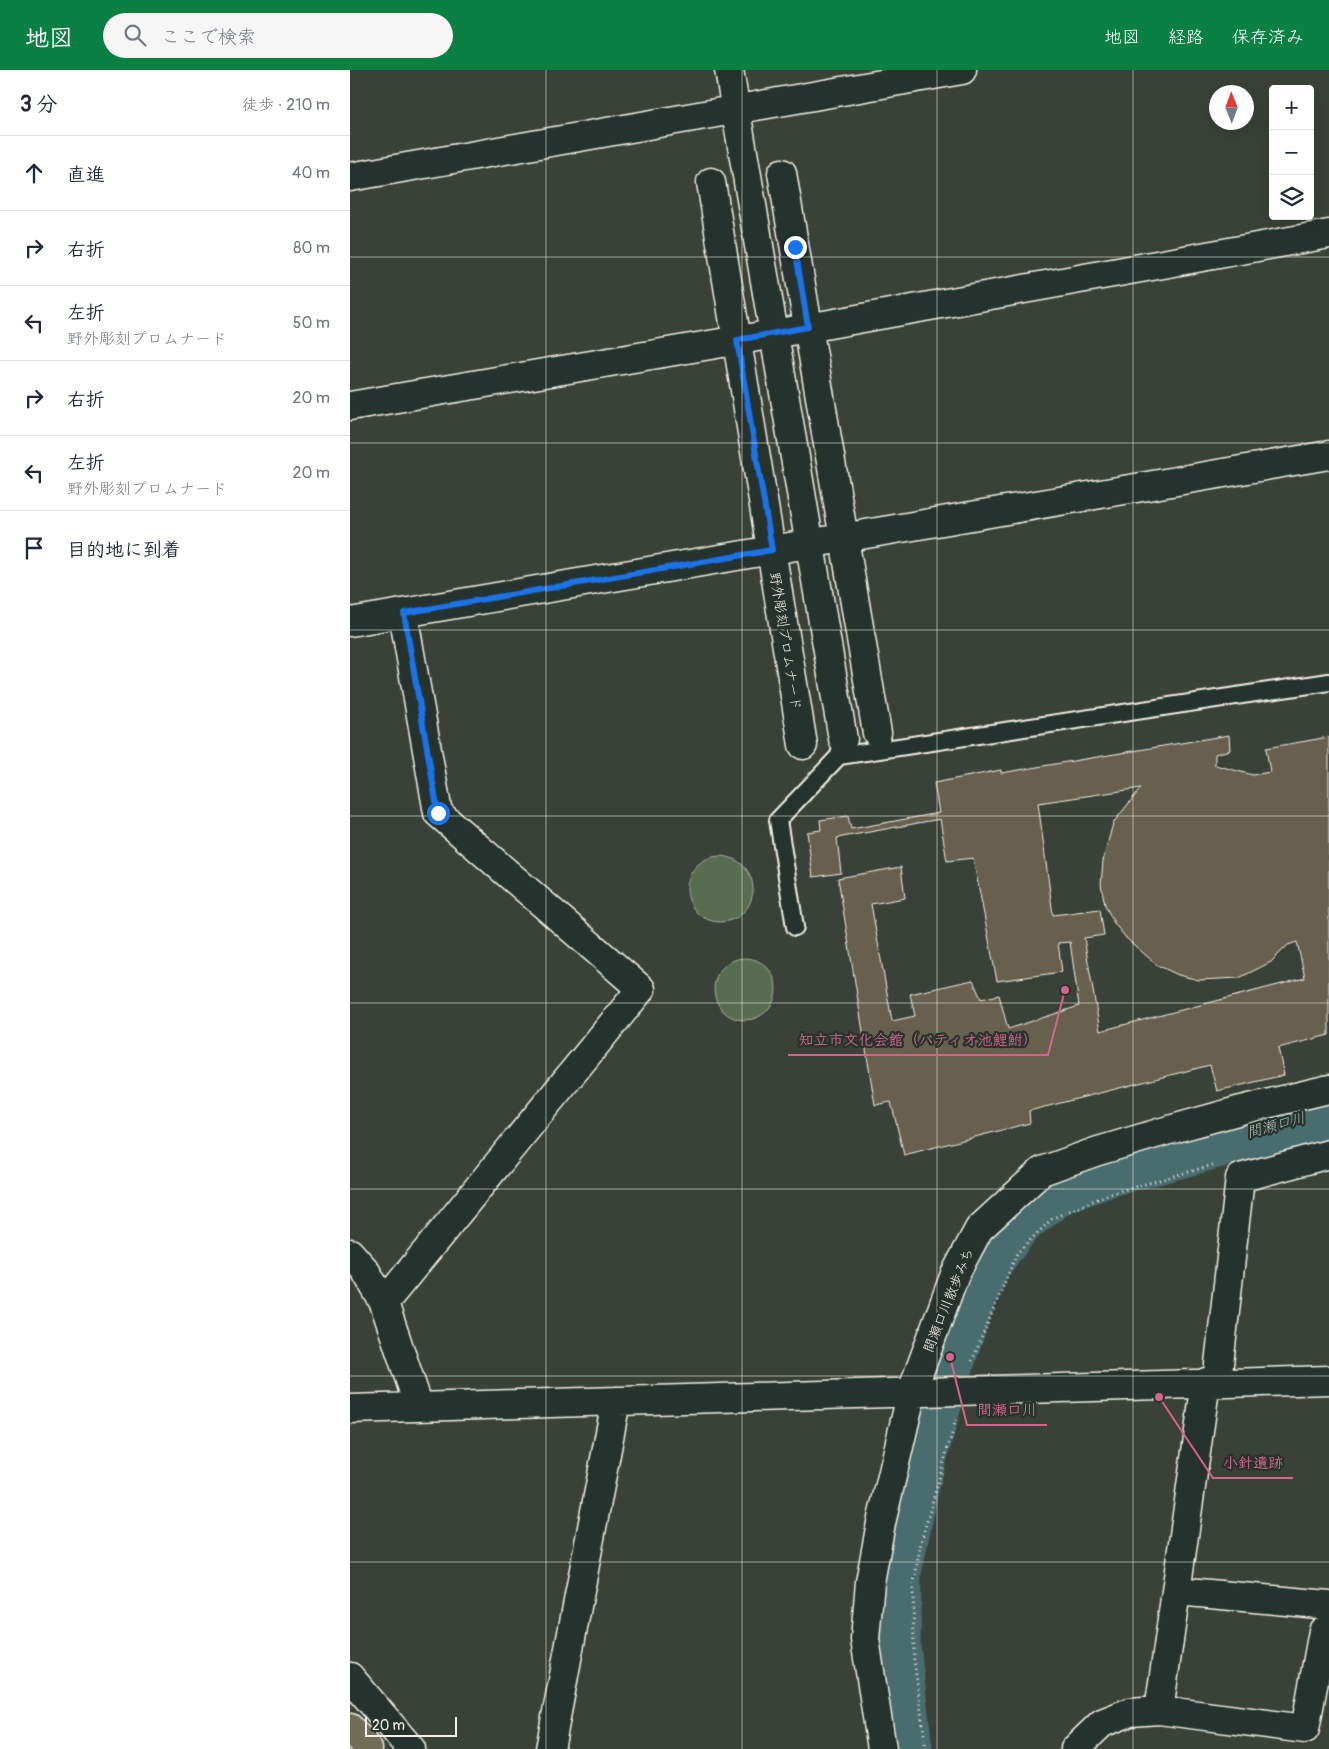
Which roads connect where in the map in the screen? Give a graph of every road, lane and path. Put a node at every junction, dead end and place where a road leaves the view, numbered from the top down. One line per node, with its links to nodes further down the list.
1 (729, 70): 3 (street)
2 (962, 70): 3 (street)
3 (736, 109): 5 (street); 9 (street)
4 (782, 173): 8 (street)
5 (350, 177)
6 (711, 182): 10 (street, 野外彫刻プロムナード)
7 (1329, 234): 8 (street)
8 (808, 327): 9 (street); 13 (street)
9 (774, 334): 10 (street); 14 (street)
10 (737, 340): 11 (street); 15 (street, 野外彫刻プロムナード)
11 (350, 406)
12 (1329, 455): 13 (street)
13 (844, 538): 14 (street); 19 (street)
14 (810, 544): 15 (street); 21 (street)
15 (772, 550): 16 (street); 20 (street, 野外彫刻プロムナード)
16 (404, 613): 17 (street); 26 (street)
17 (350, 622)
18 (1329, 682): 21 (lane)
19 (877, 733)
20 (804, 745)
21 (841, 748): 22 (lane)
22 (795, 927)
23 (1329, 1089): 29 (street, 間瀬口川散歩みち)
24 (1329, 1154): 28 (street)
25 (350, 1253): 26 (street)
26 (384, 1303): 31 (street)
27 (1329, 1380): 28 (street)
28 (1211, 1382): 29 (street); 33 (street)
29 (914, 1391): 30 (street); 42 (street, 間瀬口川散歩みち)
30 (616, 1401): 31 (street); 41 (street)
31 (419, 1407): 32 (street)
32 (350, 1409)
33 (1177, 1591): 34 (street); 37 (street)
34 (1329, 1605)
35 (1329, 1632): 37 (street)
36 (350, 1677): 40 (street)
37 (1159, 1710): 43 (street)
38 (350, 1728): 39 (highway)
39 (368, 1749)
40 (411, 1749)
41 (550, 1749)
42 (882, 1749)
43 (1075, 1749)

